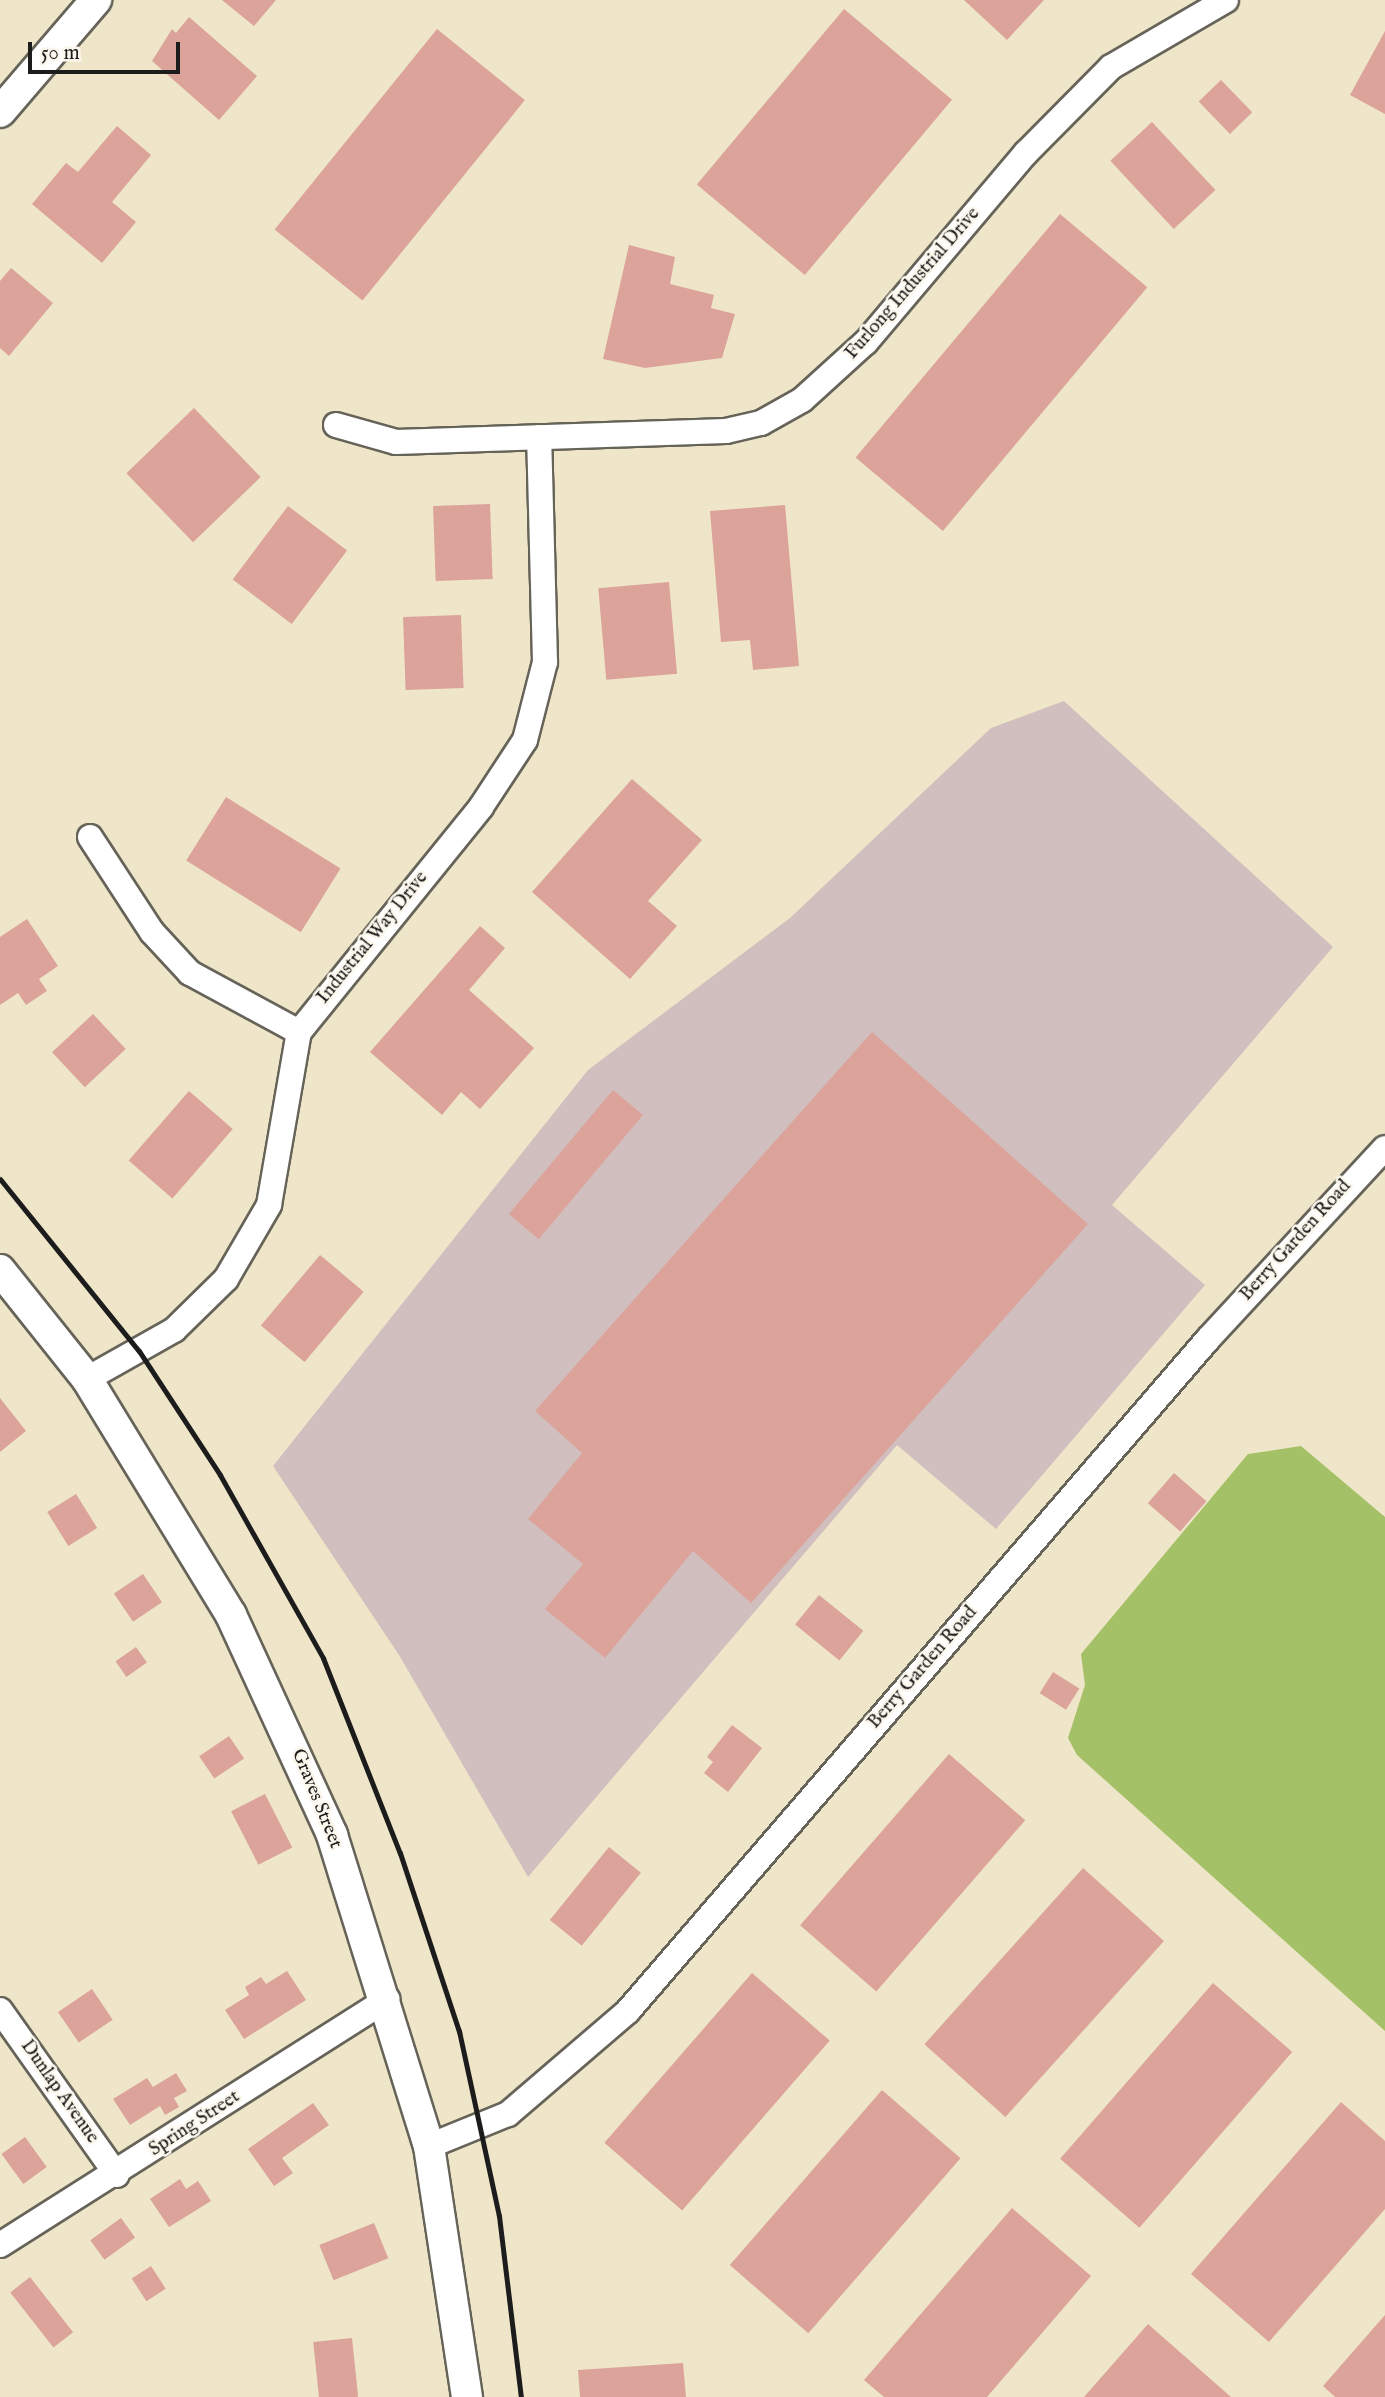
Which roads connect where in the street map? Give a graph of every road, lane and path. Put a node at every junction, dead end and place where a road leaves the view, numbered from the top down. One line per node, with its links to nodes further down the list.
1 (96, 0): 3 (street)
2 (1226, 0): 5 (street, Furlong Industrial Drive)
3 (0, 112)
4 (336, 425): 5 (street, Furlong Industrial Drive)
5 (539, 437): 7 (street, Industrial Way Drive)
6 (90, 837): 7 (street)
7 (299, 1032): 10 (street, Industrial Way Drive)
8 (1385, 1148): 13 (street, Berry Garden Road)
9 (0, 1270): 10 (street, Graves Street)
10 (86, 1379): 11 (street, Graves Street)
11 (388, 1999): 13 (street, Graves Street); 14 (street, Spring Street)
12 (0, 2010): 14 (street, Dunlap Avenue)
13 (429, 2146): 16 (street, Graves Street)
14 (117, 2175): 15 (street, Spring Street)
15 (0, 2245)
16 (467, 2397)

